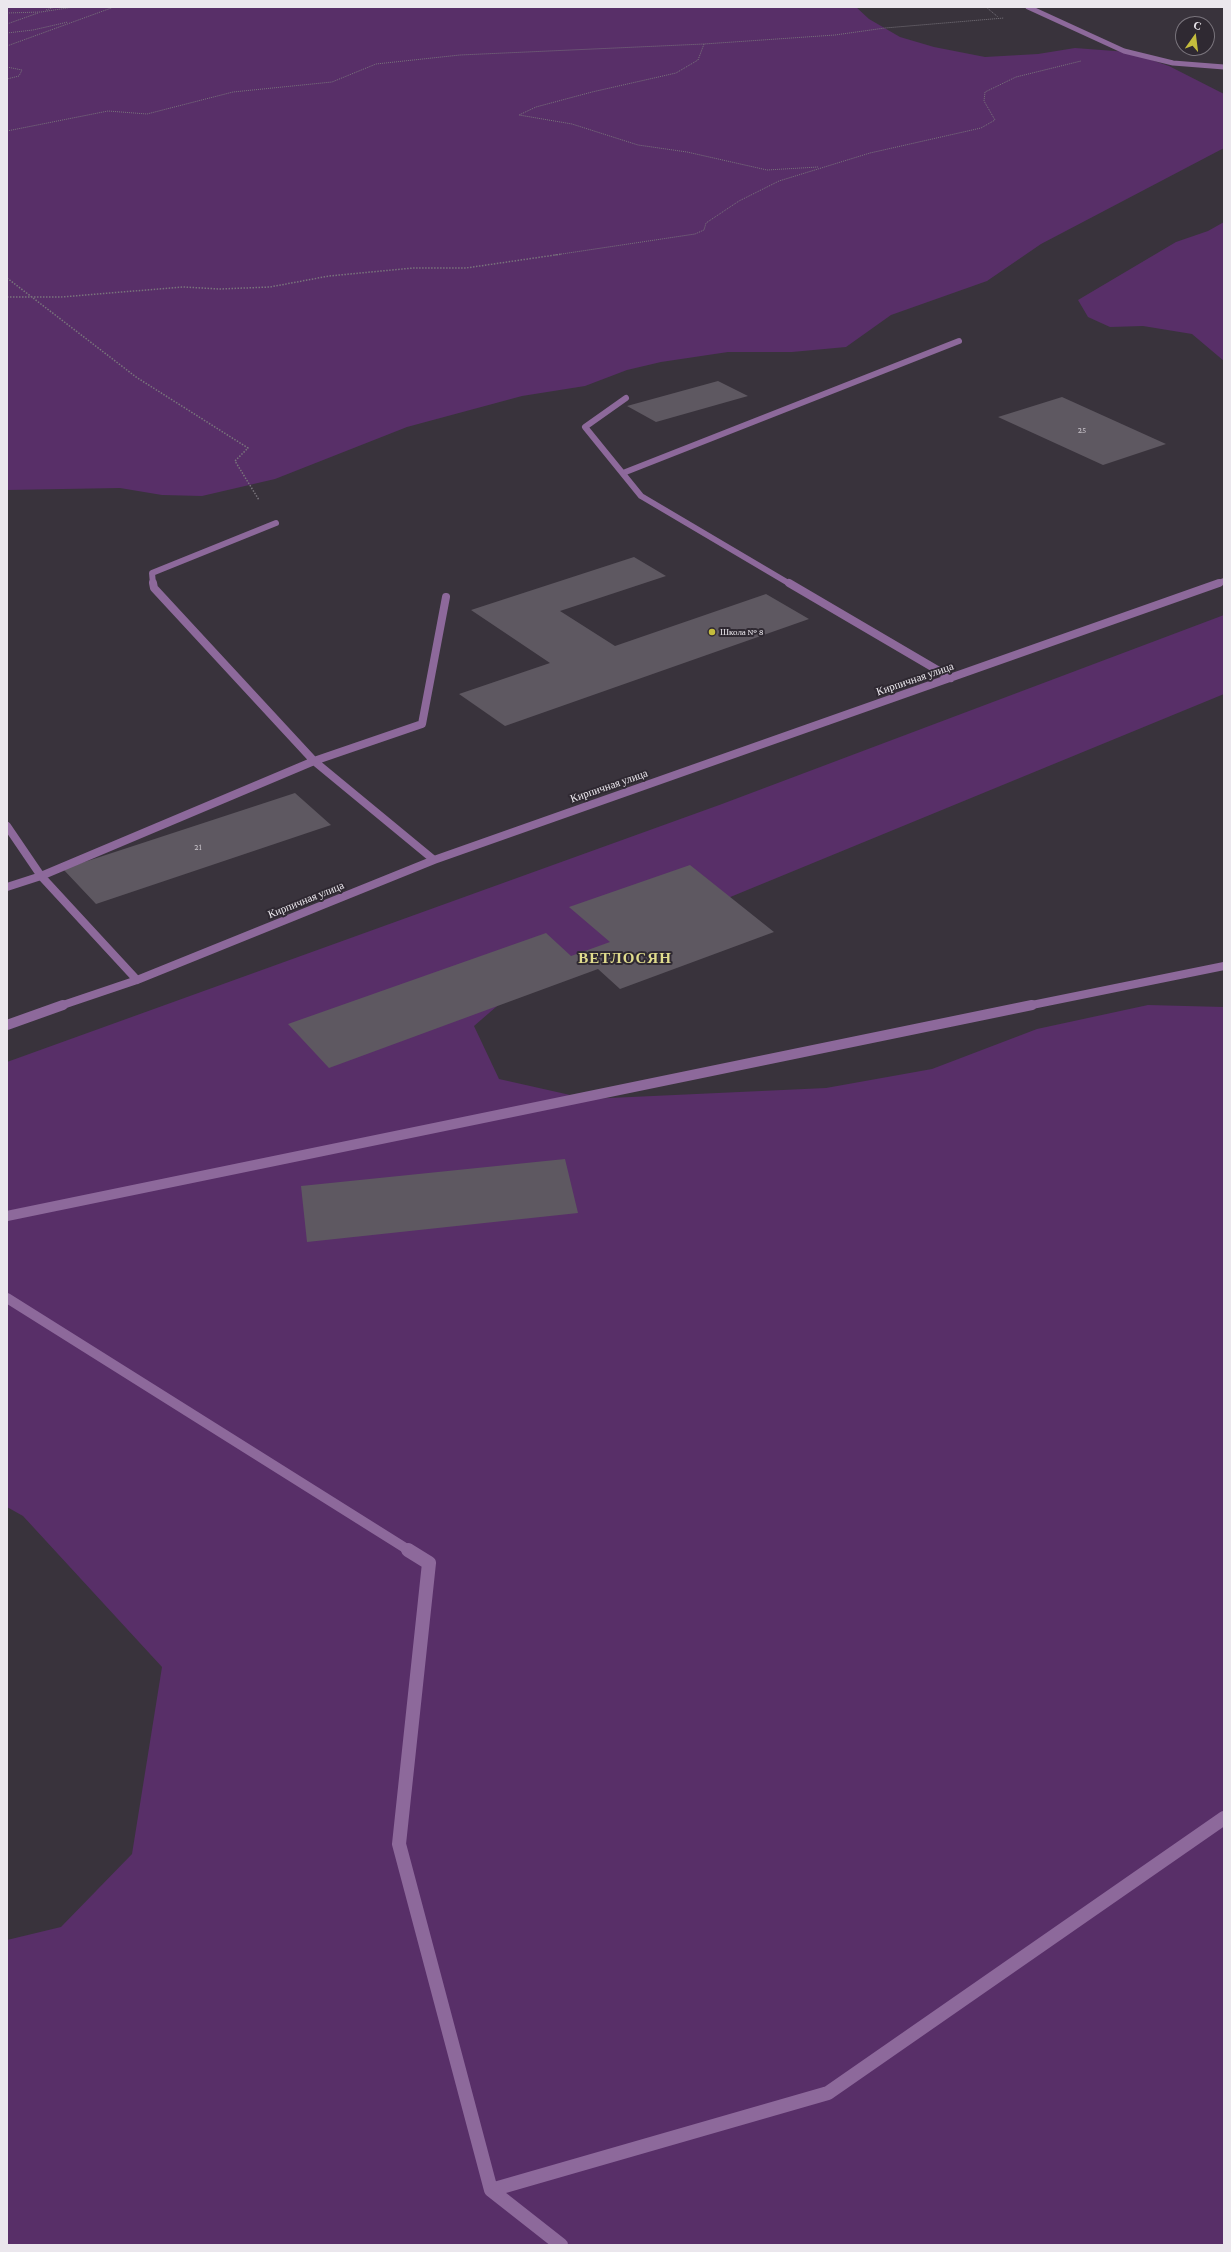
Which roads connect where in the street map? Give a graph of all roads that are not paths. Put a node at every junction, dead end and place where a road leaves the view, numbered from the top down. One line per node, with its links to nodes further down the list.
1 (1028, 7): 2 (street)
2 (1224, 67)
3 (959, 341): 5 (street)
4 (626, 398): 5 (street)
5 (623, 473): 9 (street)
6 (276, 523): 10 (street)
7 (1224, 581): 9 (street, Кирпичная улица)
8 (446, 598): 10 (street)
9 (951, 678): 12 (street, Кирпичная улица)
10 (314, 761): 12 (street); 13 (street)
11 (7, 826): 13 (street)
12 (434, 860): 16 (street, Кирпичная улица)
13 (41, 876): 14 (street); 16 (street)
14 (7, 887)
15 (1224, 966): 18 (street)
16 (137, 980): 17 (street, Кирпичная улица)
17 (7, 1025)
18 (7, 1216)
19 (7, 1298): 21 (street)
20 (1224, 1818): 21 (street)
21 (491, 2190): 22 (street)
22 (561, 2245)

